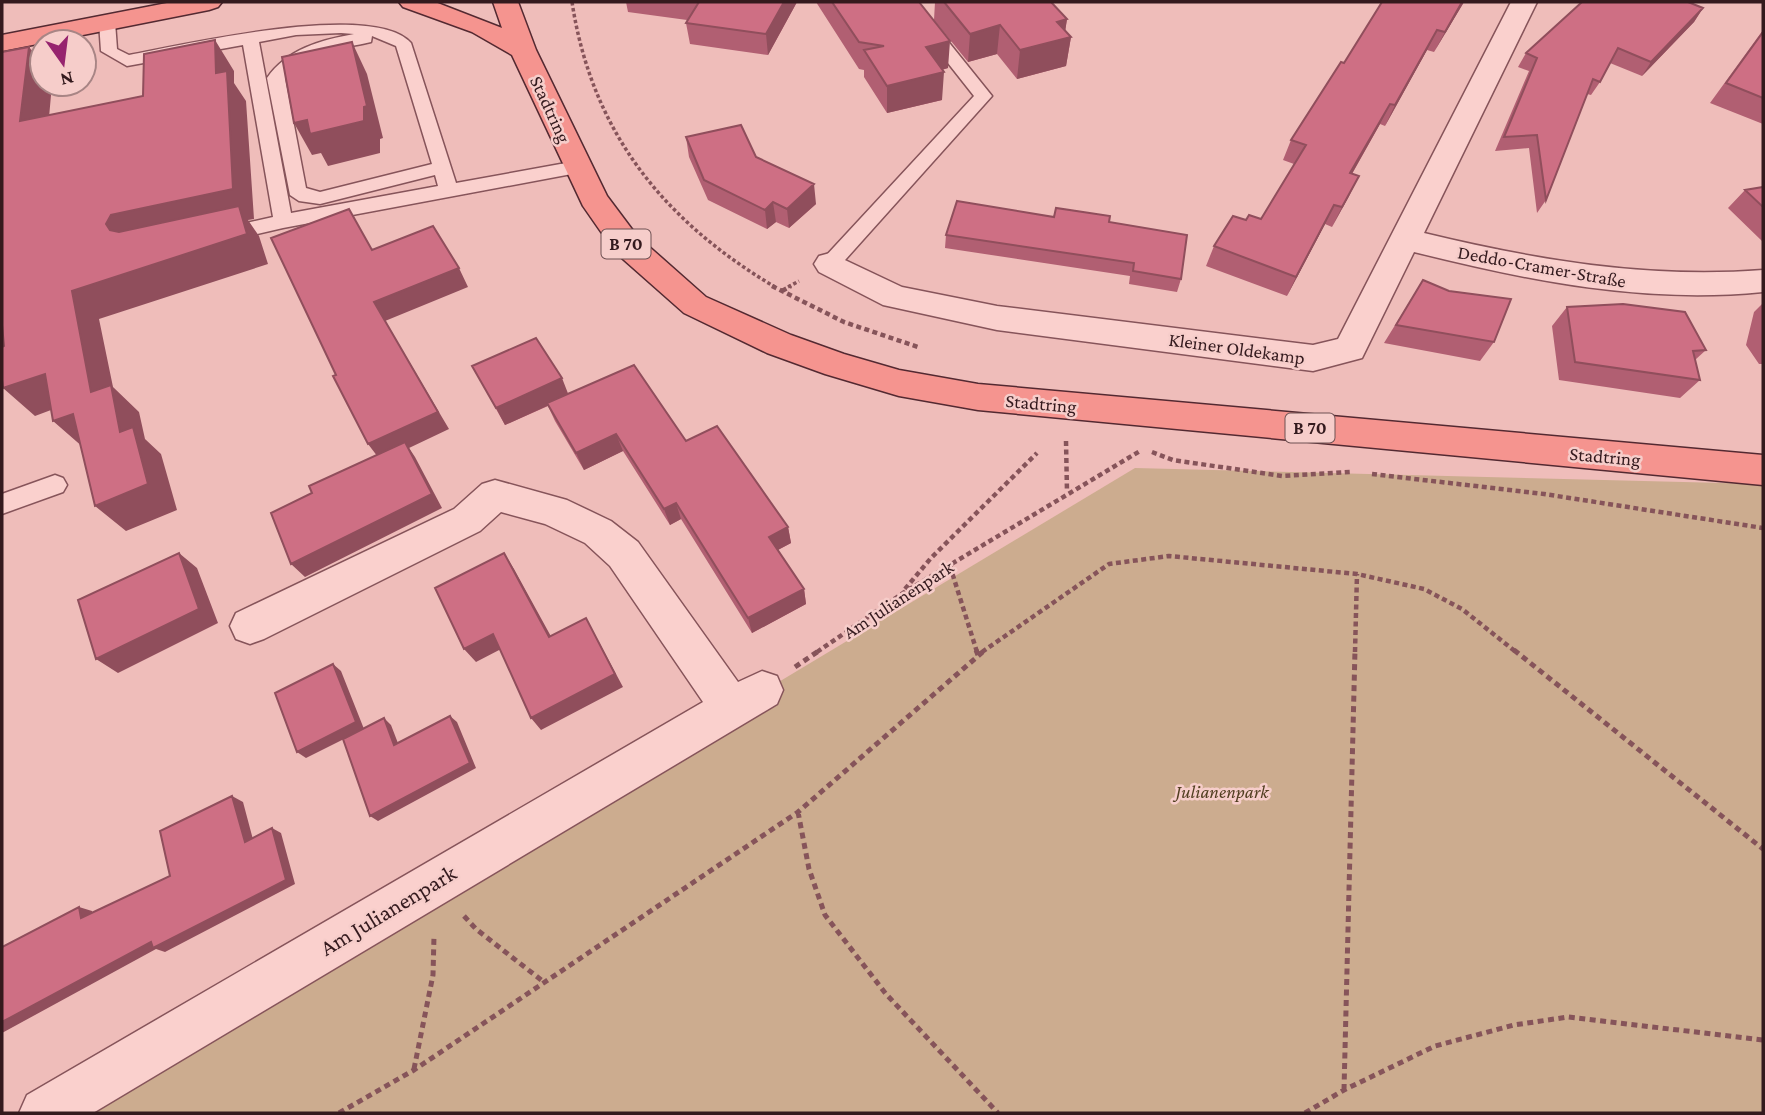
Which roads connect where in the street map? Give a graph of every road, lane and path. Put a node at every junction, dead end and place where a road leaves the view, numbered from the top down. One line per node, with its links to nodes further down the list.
1 (412, 2): 11 (main road)
2 (506, 2): 11 (main road, Stadtring / B 70)
3 (572, 2): 20 (path)
4 (897, 2): 18 (lane)
5 (1524, 2): 17 (street, Kleiner Oldekamp)
6 (202, 3): 7 (main road)
7 (107, 22): 8 (lane); 10 (main road)
8 (250, 38): 9 (lane); 15 (lane)
9 (399, 40): 12 (lane); 12 (lane)
10 (2, 43)
11 (523, 50): 13 (main road, Stadtring / B 70)
12 (442, 167): 14 (lane)
13 (577, 167): 14 (lane); 23 (main road, Stadtring / B 70)
14 (449, 191): 15 (lane)
15 (283, 221): 16 (lane)
16 (206, 238)
17 (1405, 239): 18 (street, Kleiner Oldekamp); 19 (street, Deddo-Cramer-Straße)
18 (830, 264)
19 (1763, 281)
20 (782, 291)
21 (1066, 440): 27 (path)
22 (1037, 453): 32 (path)
23 (1763, 471)
24 (1352, 472): 27 (path, Am Julianenpark)
25 (1365, 474): 29 (path)
26 (55, 485): 28 (lane)
27 (1067, 492): 30 (path, Am Julianenpark)
28 (2, 504)
29 (1763, 528)
30 (950, 566): 32 (path, Am Julianenpark); 34 (path)
31 (1357, 574): 34 (path); 37 (path); 42 (path)
32 (902, 593): 35 (path, Am Julianenpark)
33 (250, 626): 35 (street)
34 (978, 655): 36 (path)
35 (747, 699): 38 (street, Am Julianenpark)
36 (798, 812): 39 (path); 45 (path)
37 (1763, 849)
38 (434, 882): 39 (path); 41 (path); 43 (street, Am Julianenpark)
39 (545, 984): 41 (path)
40 (1763, 1040): 42 (path)
41 (414, 1070): 44 (path)
42 (1344, 1090): 46 (path)
43 (46, 1113)
44 (339, 1113)
45 (998, 1113)
46 (1305, 1113)

